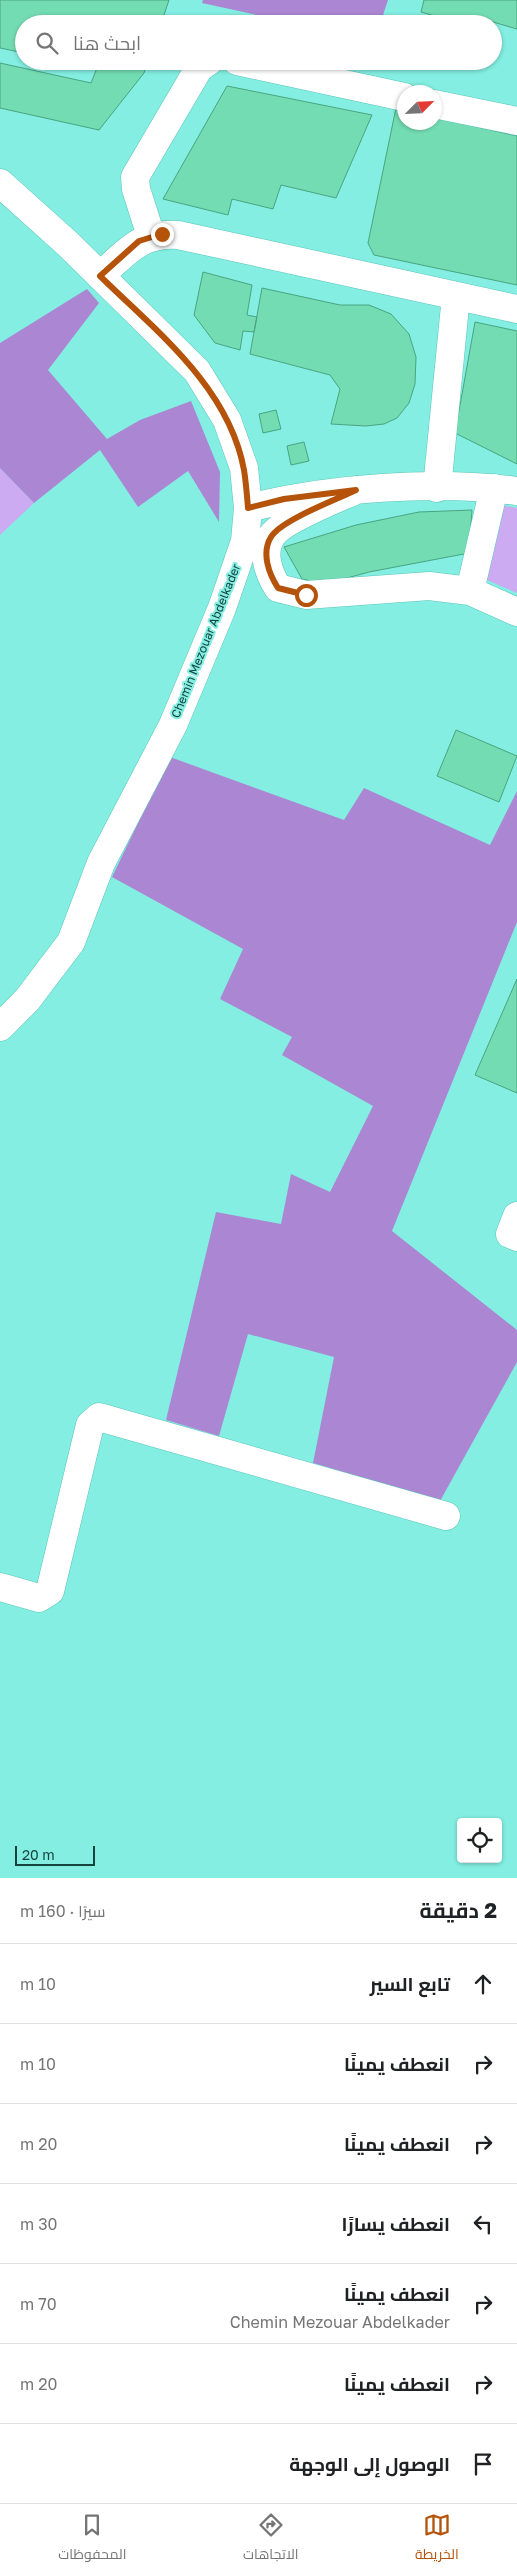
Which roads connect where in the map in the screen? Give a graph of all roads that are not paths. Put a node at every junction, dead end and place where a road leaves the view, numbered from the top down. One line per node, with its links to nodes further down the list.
1 (198, 70): 7 (street)
2 (279, 70): 3 (street)
3 (397, 95)
4 (442, 106): 5 (street)
5 (517, 121)
6 (0, 184): 8 (street, Chemin Mezouar Abdelkader)
7 (151, 236): 8 (street); 9 (street)
8 (100, 276): 14 (street, Chemin Mezouar Abdelkader)
9 (456, 296): 10 (street); 11 (street)
10 (517, 309)
11 (437, 488): 12 (street); 13 (street)
12 (356, 490): 14 (street); 15 (street)
13 (505, 490): 15 (street)
14 (248, 508): 17 (street, Chemin Mezouar Abdelkader)
15 (470, 591): 16 (street)
16 (517, 612)
17 (0, 1027)
18 (517, 1216): 19 (street)
19 (517, 1236)
20 (446, 1516): 21 (street)
21 (0, 1587)

